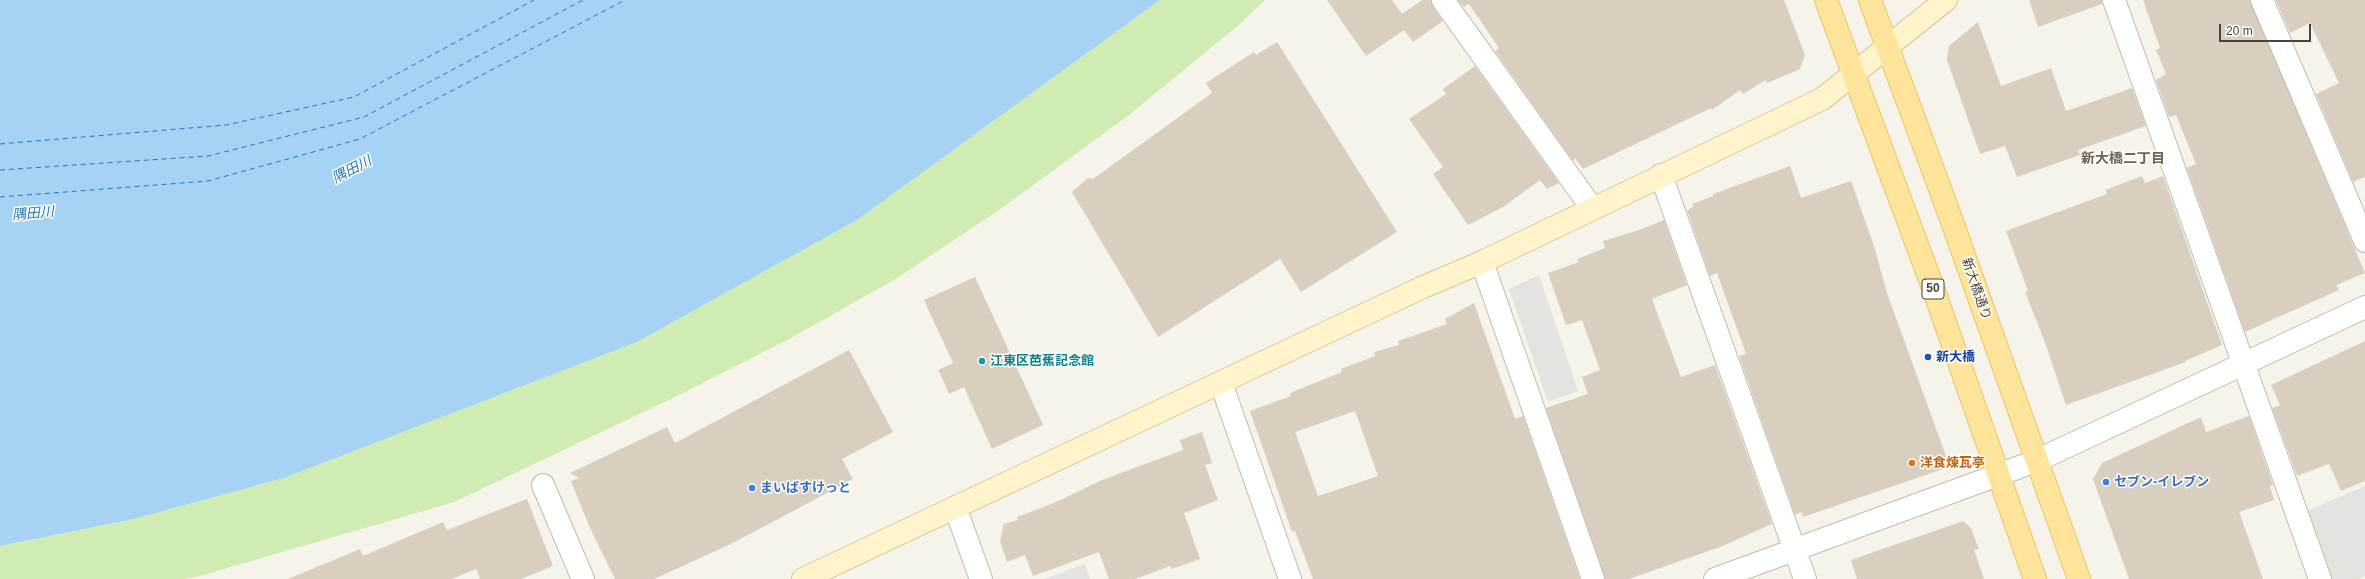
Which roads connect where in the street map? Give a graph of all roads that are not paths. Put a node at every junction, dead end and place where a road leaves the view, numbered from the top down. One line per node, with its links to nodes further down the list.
1 (1443, 0): 10 (street)
2 (1826, 0): 8 (main road, 50)
3 (1870, 0): 7 (main road, 新大橋通り)
4 (1946, 0): 7 (street)
5 (2114, 0): 14 (street)
6 (2262, 0): 11 (street)
7 (1887, 49): 8 (street); 16 (main road, 新大橋通り)
8 (1854, 75): 9 (street); 17 (main road, 50)
9 (1661, 175): 10 (street); 20 (street)
10 (1592, 208): 12 (street)
11 (2365, 241)
12 (1482, 262): 15 (street); 25 (street)
13 (2365, 307): 14 (street)
14 (2244, 364): 16 (street); 30 (street)
15 (1221, 383): 19 (street); 24 (street)
16 (2036, 461): 17 (street); 29 (main road, 新大橋通り)
17 (1998, 475): 20 (street); 28 (main road, 50)
18 (543, 485): 21 (street)
19 (955, 507): 22 (street); 23 (street)
20 (1794, 550): 26 (street); 27 (street)
21 (578, 578)
22 (803, 579)
23 (981, 579)
24 (1290, 579)
25 (1593, 579)
26 (1715, 579)
27 (1805, 579)
28 (2035, 579)
29 (2079, 579)
30 (2320, 579)

